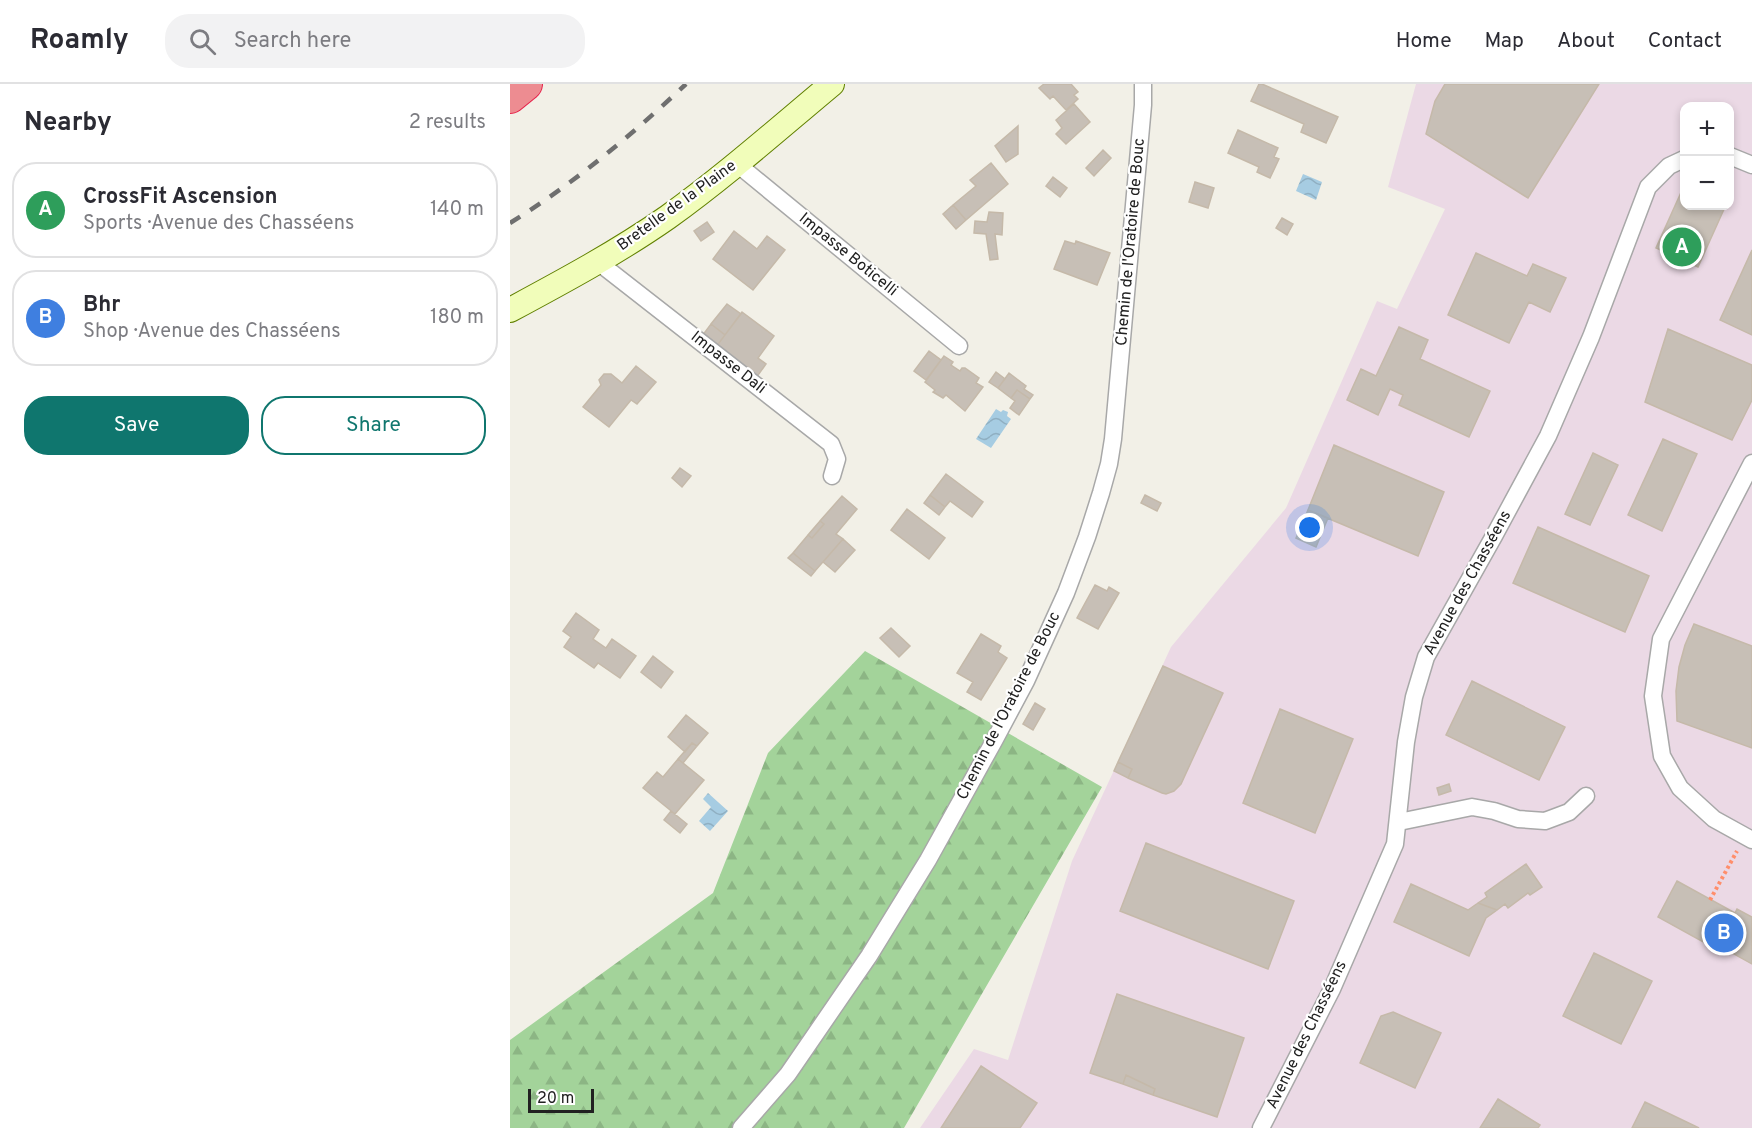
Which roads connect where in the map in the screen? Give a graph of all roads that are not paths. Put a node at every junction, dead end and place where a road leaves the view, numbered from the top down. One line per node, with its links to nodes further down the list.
1 (526, 84): 4 (highway)
2 (832, 84): 7 (main road, Bretelle de la Plaine)
3 (1143, 84): 17 (street, Chemin de l'Oratoire de Bouc)
4 (510, 98)
5 (1734, 158): 8 (street)
6 (1680, 161): 15 (street, Avenue des Chasséens)
7 (736, 163): 9 (main road, Bretelle de la Plaine); 11 (street, Impasse Boticelli)
8 (1752, 165)
9 (598, 262): 10 (main road, Bretelle de la Plaine); 13 (street, Impasse Dali)
10 (510, 310)
11 (959, 346)
12 (1752, 463): 16 (street)
13 (832, 476)
14 (1586, 796): 15 (street)
15 (1399, 822): 18 (street, Avenue des Chasséens)
16 (1748, 839)
17 (741, 1128)
18 (1261, 1128)

